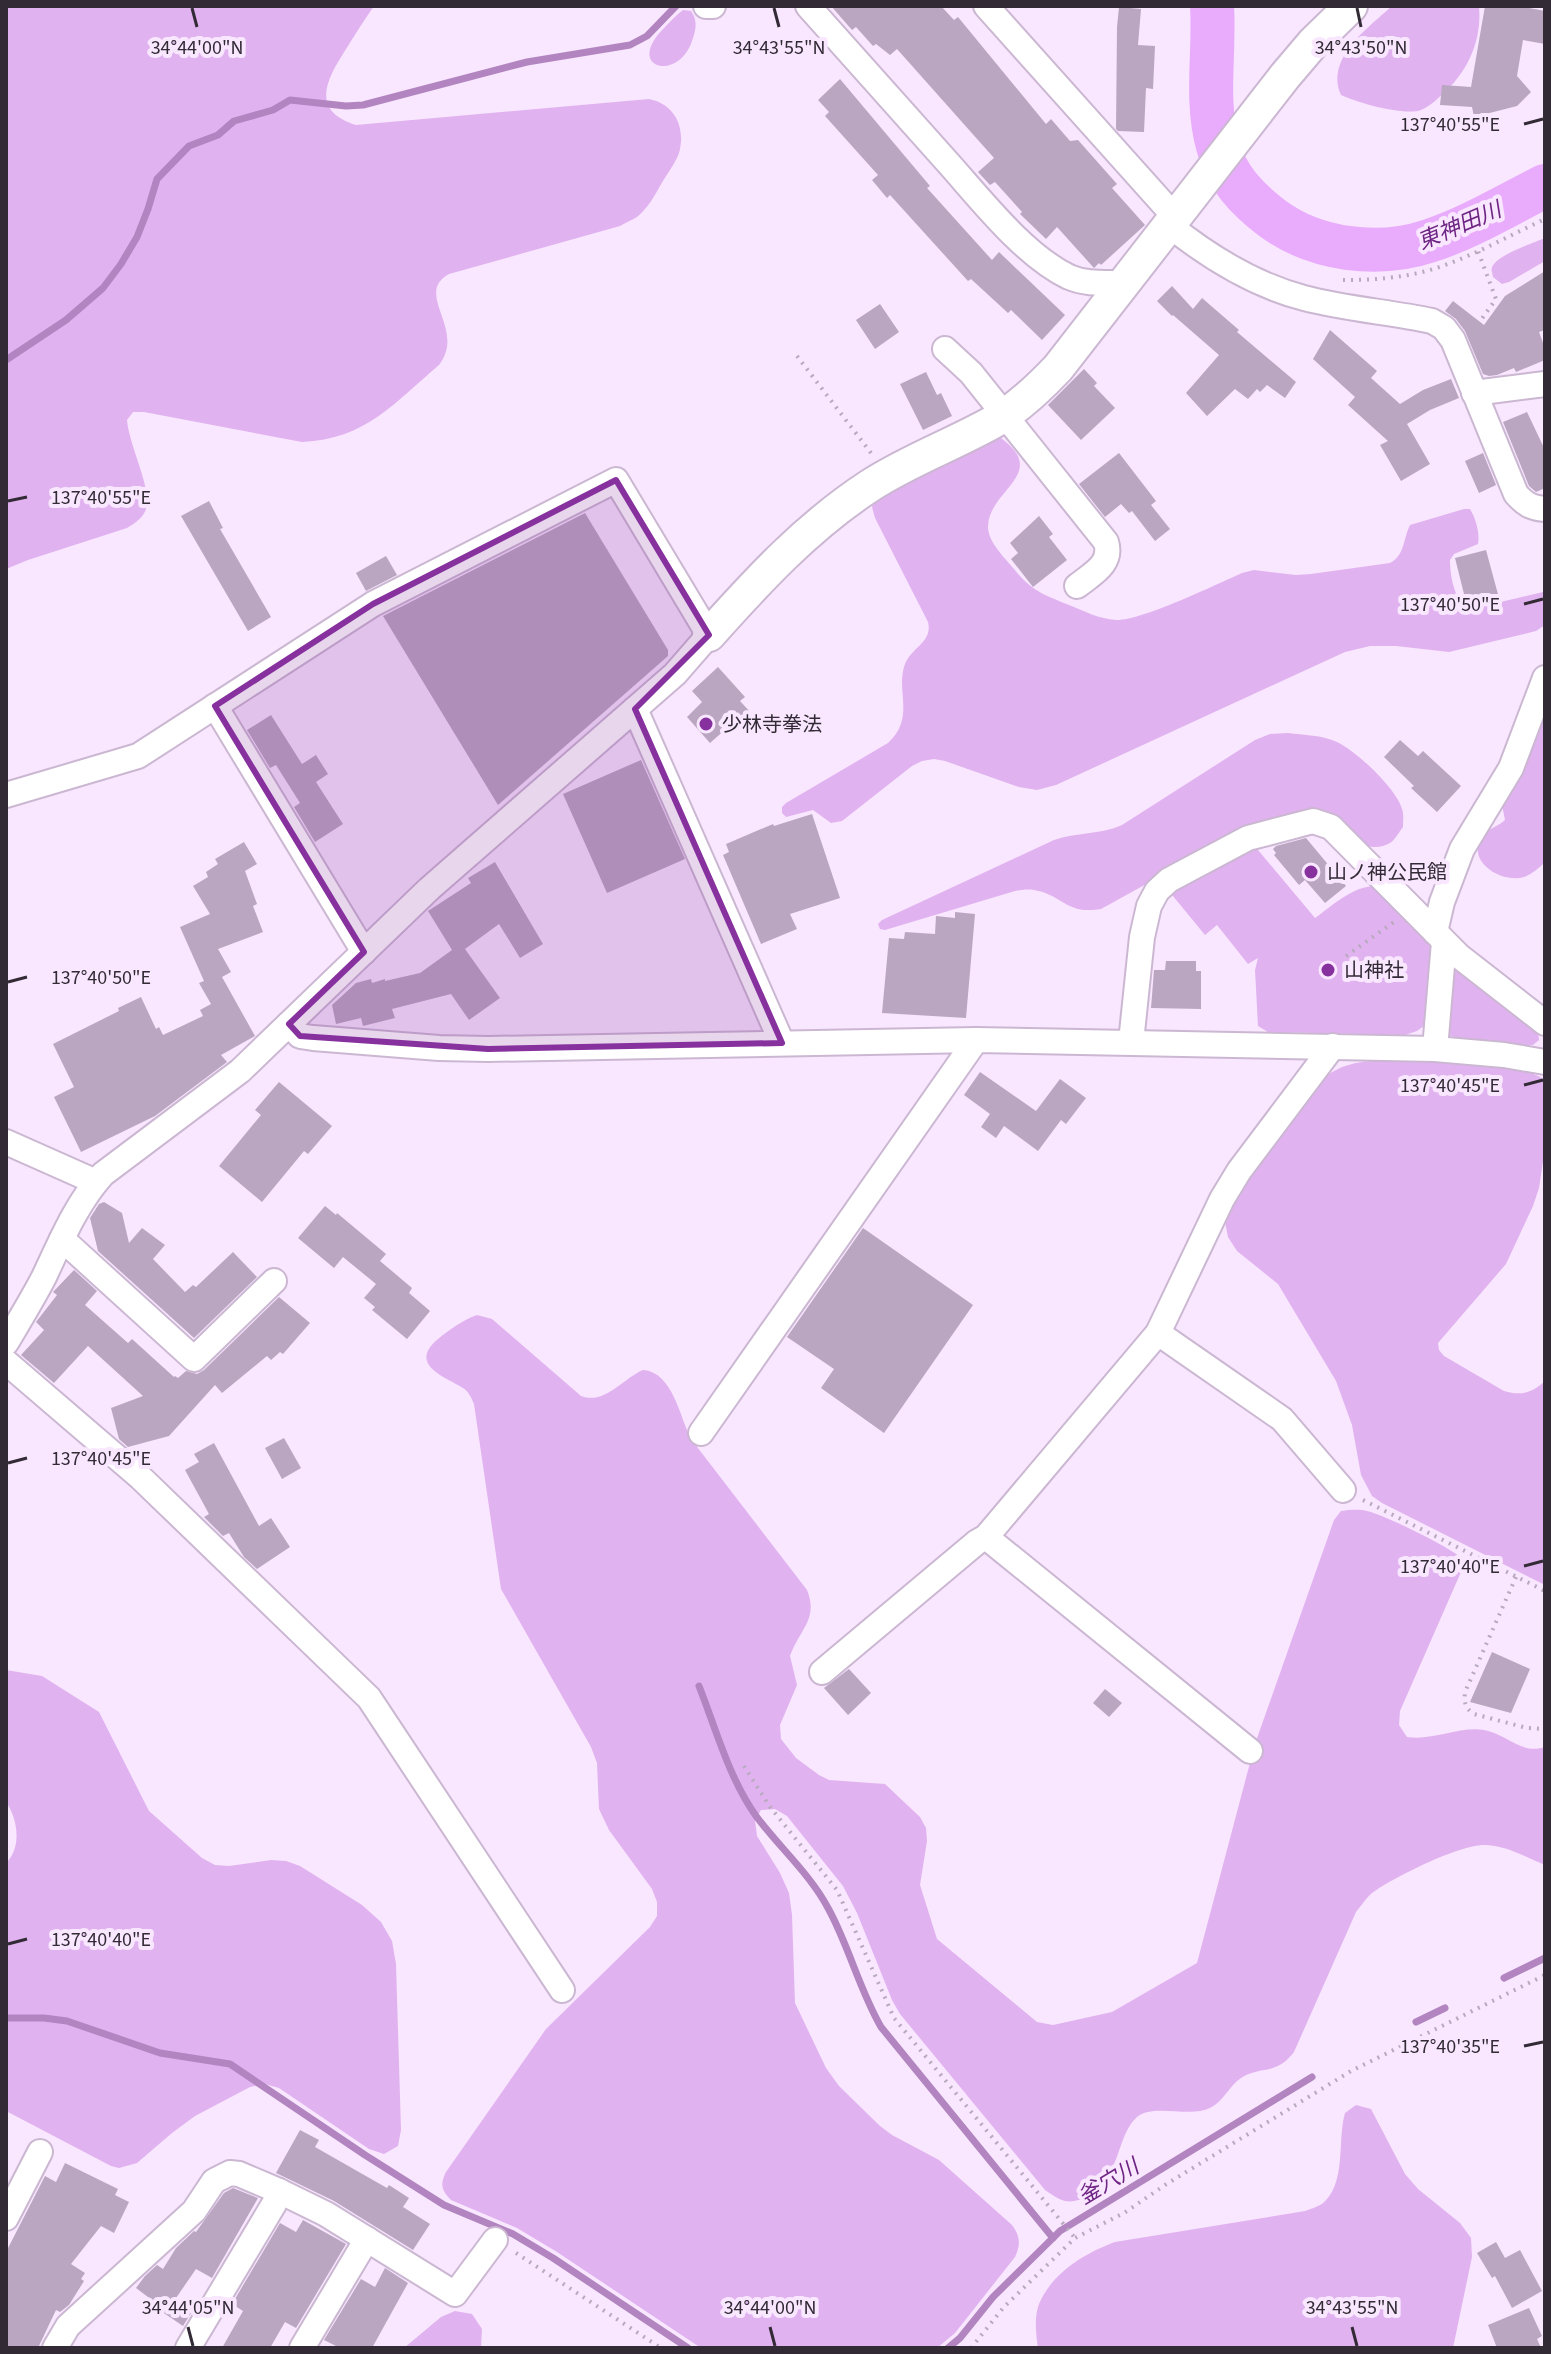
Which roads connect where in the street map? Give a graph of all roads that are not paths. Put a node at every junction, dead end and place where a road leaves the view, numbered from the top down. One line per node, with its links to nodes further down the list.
1 (706, 6): 2 (street)
2 (713, 6)
3 (808, 6): 7 (street)
4 (986, 6): 6 (street)
5 (1351, 6): 6 (street)
6 (1172, 221): 7 (street); 10 (street)
7 (1119, 289): 11 (street)
8 (945, 349): 11 (street)
9 (1545, 384): 10 (street)
10 (1474, 393): 12 (street)
11 (1005, 415): 13 (street); 14 (street)
12 (1545, 509)
13 (1077, 586)
14 (709, 635): 16 (street); 17 (street)
15 (1545, 678): 19 (street)
16 (215, 706): 18 (street); 20 (street)
17 (635, 709): 20 (street); 25 (street)
18 (6, 795)
19 (1440, 937): 21 (street); 24 (street); 27 (street)
20 (364, 952): 22 (street)
21 (1545, 1023)
22 (289, 1024): 25 (street); 30 (street)
23 (976, 1040): 24 (street); 25 (street); 36 (street)
24 (1131, 1042): 26 (street)
25 (782, 1043)
26 (1333, 1046): 27 (street); 33 (street)
27 (1435, 1049): 28 (street)
28 (1545, 1062)
29 (6, 1142): 30 (street)
30 (96, 1182): 31 (street)
31 (62, 1239): 32 (street); 34 (street)
32 (274, 1281)
33 (1158, 1333): 37 (street); 38 (street)
34 (6, 1343)
35 (6, 1362): 41 (street)
36 (701, 1433)
37 (1343, 1490)
38 (986, 1537): 39 (street); 40 (street)
39 (822, 1672)
40 (1250, 1751)
41 (562, 1990)
42 (40, 2152): 44 (street)
43 (279, 2191): 45 (street); 47 (street); 48 (street)
44 (6, 2218)
45 (367, 2239): 46 (street); 49 (street)
46 (495, 2240)
47 (55, 2348)
48 (188, 2348)
49 (302, 2348)

